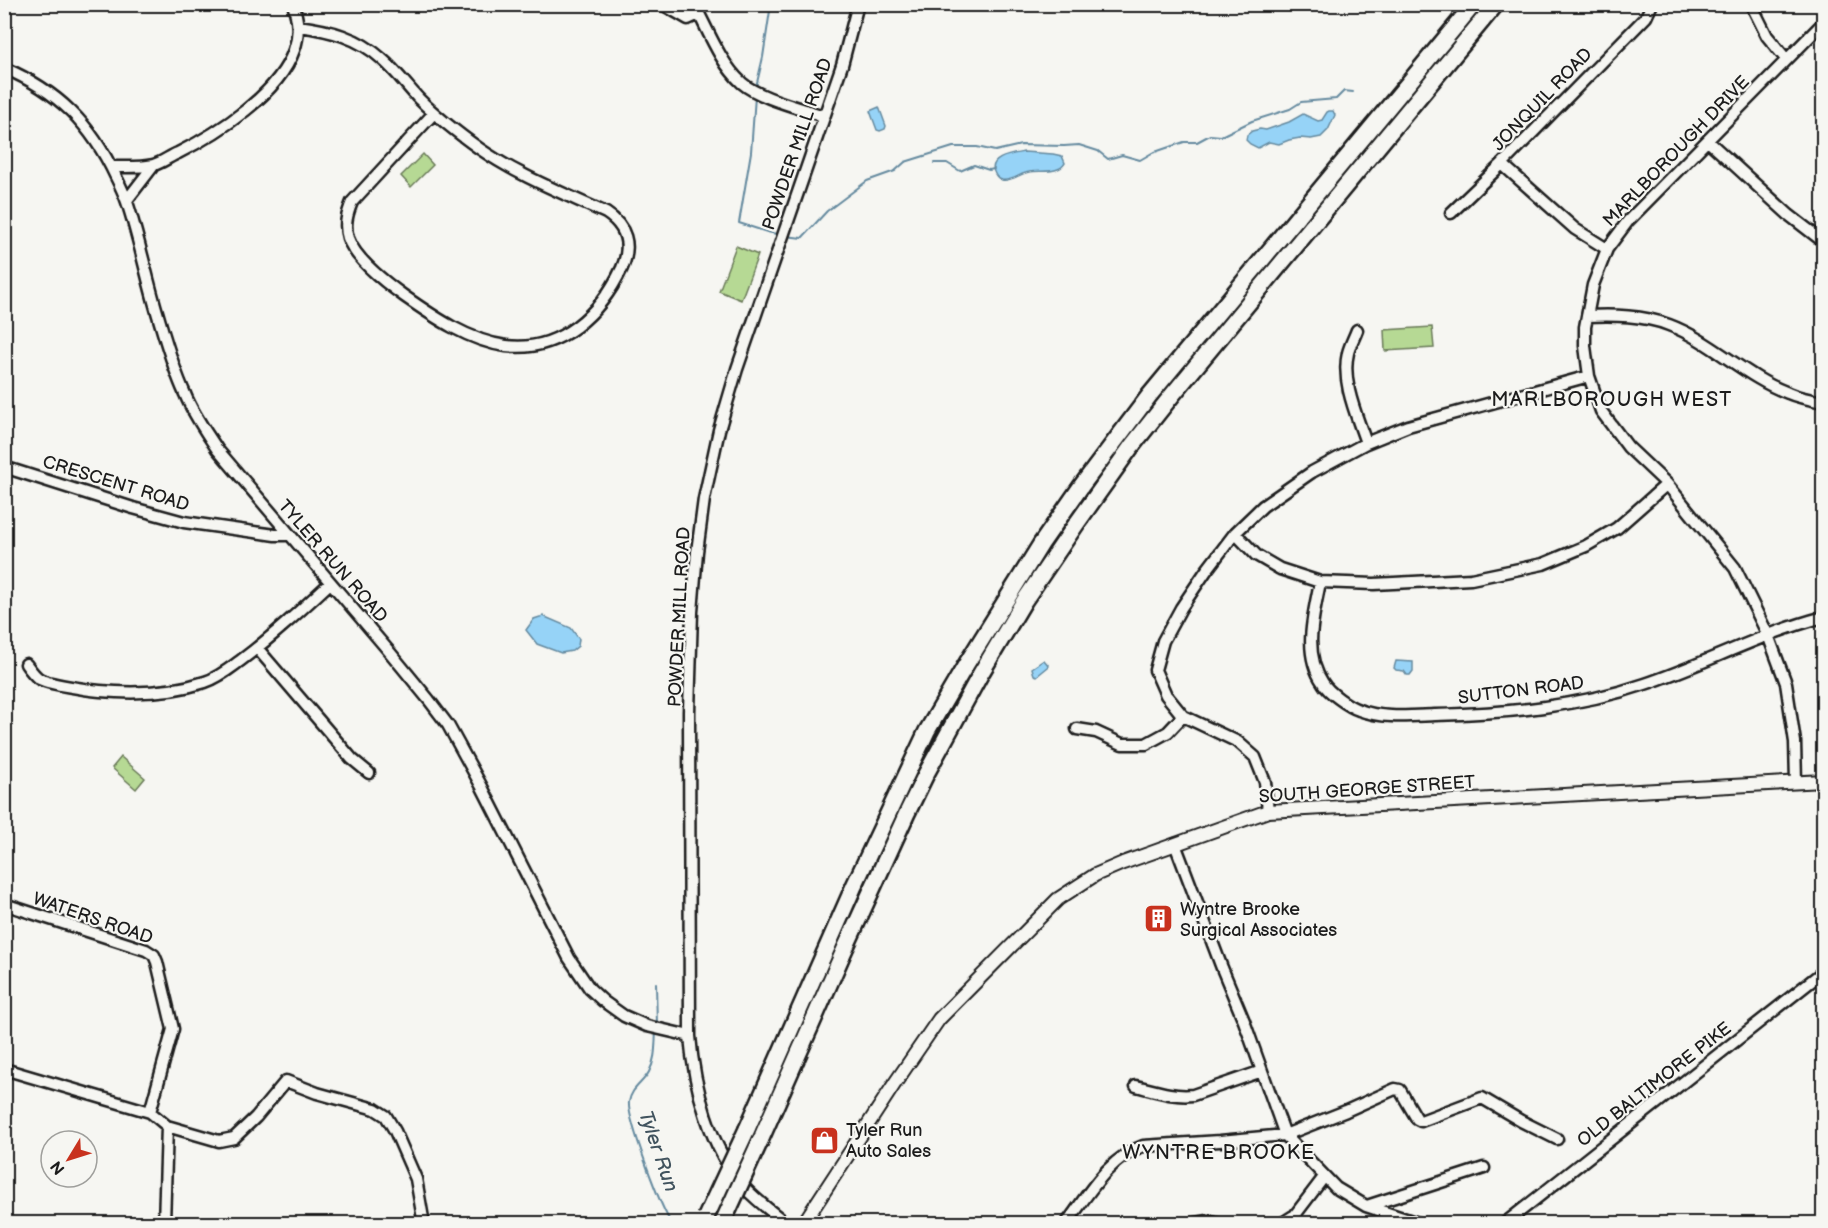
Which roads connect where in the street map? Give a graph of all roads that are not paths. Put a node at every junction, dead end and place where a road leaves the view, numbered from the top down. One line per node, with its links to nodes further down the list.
1 (293, 4): 10 (street)
2 (662, 4): 8 (street)
3 (858, 4): 14 (street, POWDER MILL ROAD)
4 (1474, 4): 58 (highway, bridge)
5 (1496, 4): 61 (highway, bridge)
6 (1652, 4): 16 (street, JONQUIL ROAD)
7 (1751, 4): 11 (street)
8 (698, 8): 14 (street)
9 (1824, 22): 11 (street, MARLBOROUGH DRIVE)
10 (298, 26): 13 (street); 17 (street)
11 (1786, 60): 15 (street, MARLBOROUGH DRIVE)
12 (4, 68): 18 (street, TYLER RUN ROAD)
13 (434, 113): 13 (street)
14 (823, 116): 47 (street, POWDER MILL ROAD)
15 (1708, 141): 21 (street); 22 (street, MARLBOROUGH DRIVE)
16 (1502, 164): 20 (street, JONQUIL ROAD); 22 (street)
17 (154, 165): 18 (street); 19 (street)
18 (111, 167): 19 (street, TYLER RUN ROAD)
19 (127, 200): 31 (street, TYLER RUN ROAD)
20 (1451, 213)
21 (1824, 242)
22 (1607, 249): 23 (street, MARLBOROUGH DRIVE)
23 (1587, 316): 25 (street, MARLBOROUGH DRIVE); 26 (street)
24 (1357, 330): 27 (street)
25 (1589, 376): 27 (street); 29 (street, MARLBOROUGH DRIVE)
26 (1824, 402)
27 (1366, 442): 30 (street)
28 (4, 466): 31 (street, CRESCENT ROAD)
29 (1667, 484): 32 (street); 35 (street, MARLBOROUGH DRIVE)
30 (1235, 533): 32 (street); 38 (street)
31 (289, 535): 33 (street, TYLER RUN ROAD)
32 (1320, 582): 35 (street, SUTTON ROAD)
33 (330, 583): 36 (street); 47 (street, TYLER RUN ROAD)
34 (1824, 617): 35 (street, SUTTON ROAD)
35 (1768, 635): 41 (street, MARLBOROUGH DRIVE)
36 (257, 648): 37 (street); 40 (street)
37 (26, 664)
38 (1183, 716): 39 (street); 43 (street)
39 (1077, 729)
40 (369, 773)
41 (1796, 782): 42 (main road, SOUTH GEORGE STREET); 43 (main road, SOUTH GEORGE STREET)
42 (1824, 782)
43 (1268, 811): 44 (main road, SOUTH GEORGE STREET)
44 (1175, 844): 49 (street); 63 (main road, SOUTH GEORGE STREET)
45 (4, 904): 51 (street, WATERS ROAD)
46 (1824, 970): 69 (street, OLD BALTIMORE PIKE)
47 (690, 1036): 62 (street, POWDER MILL ROAD)
48 (4, 1069): 51 (street)
49 (1262, 1071): 50 (street); 53 (street)
50 (1136, 1086)
51 (150, 1112): 52 (street)
52 (166, 1126): 59 (street); 60 (street)
53 (1285, 1135): 54 (street); 56 (street); 64 (street)
54 (1557, 1138)
55 (1484, 1168): 57 (street)
56 (1324, 1177): 57 (street); 67 (street)
57 (1366, 1206): 68 (street)
58 (705, 1220)
59 (164, 1224)
60 (424, 1224)
61 (722, 1224)
62 (787, 1224)
63 (803, 1224)
64 (1066, 1224)
65 (1191, 1224): 66 (street)
66 (1219, 1224)
67 (1281, 1224)
68 (1421, 1224)
69 (1504, 1224)

